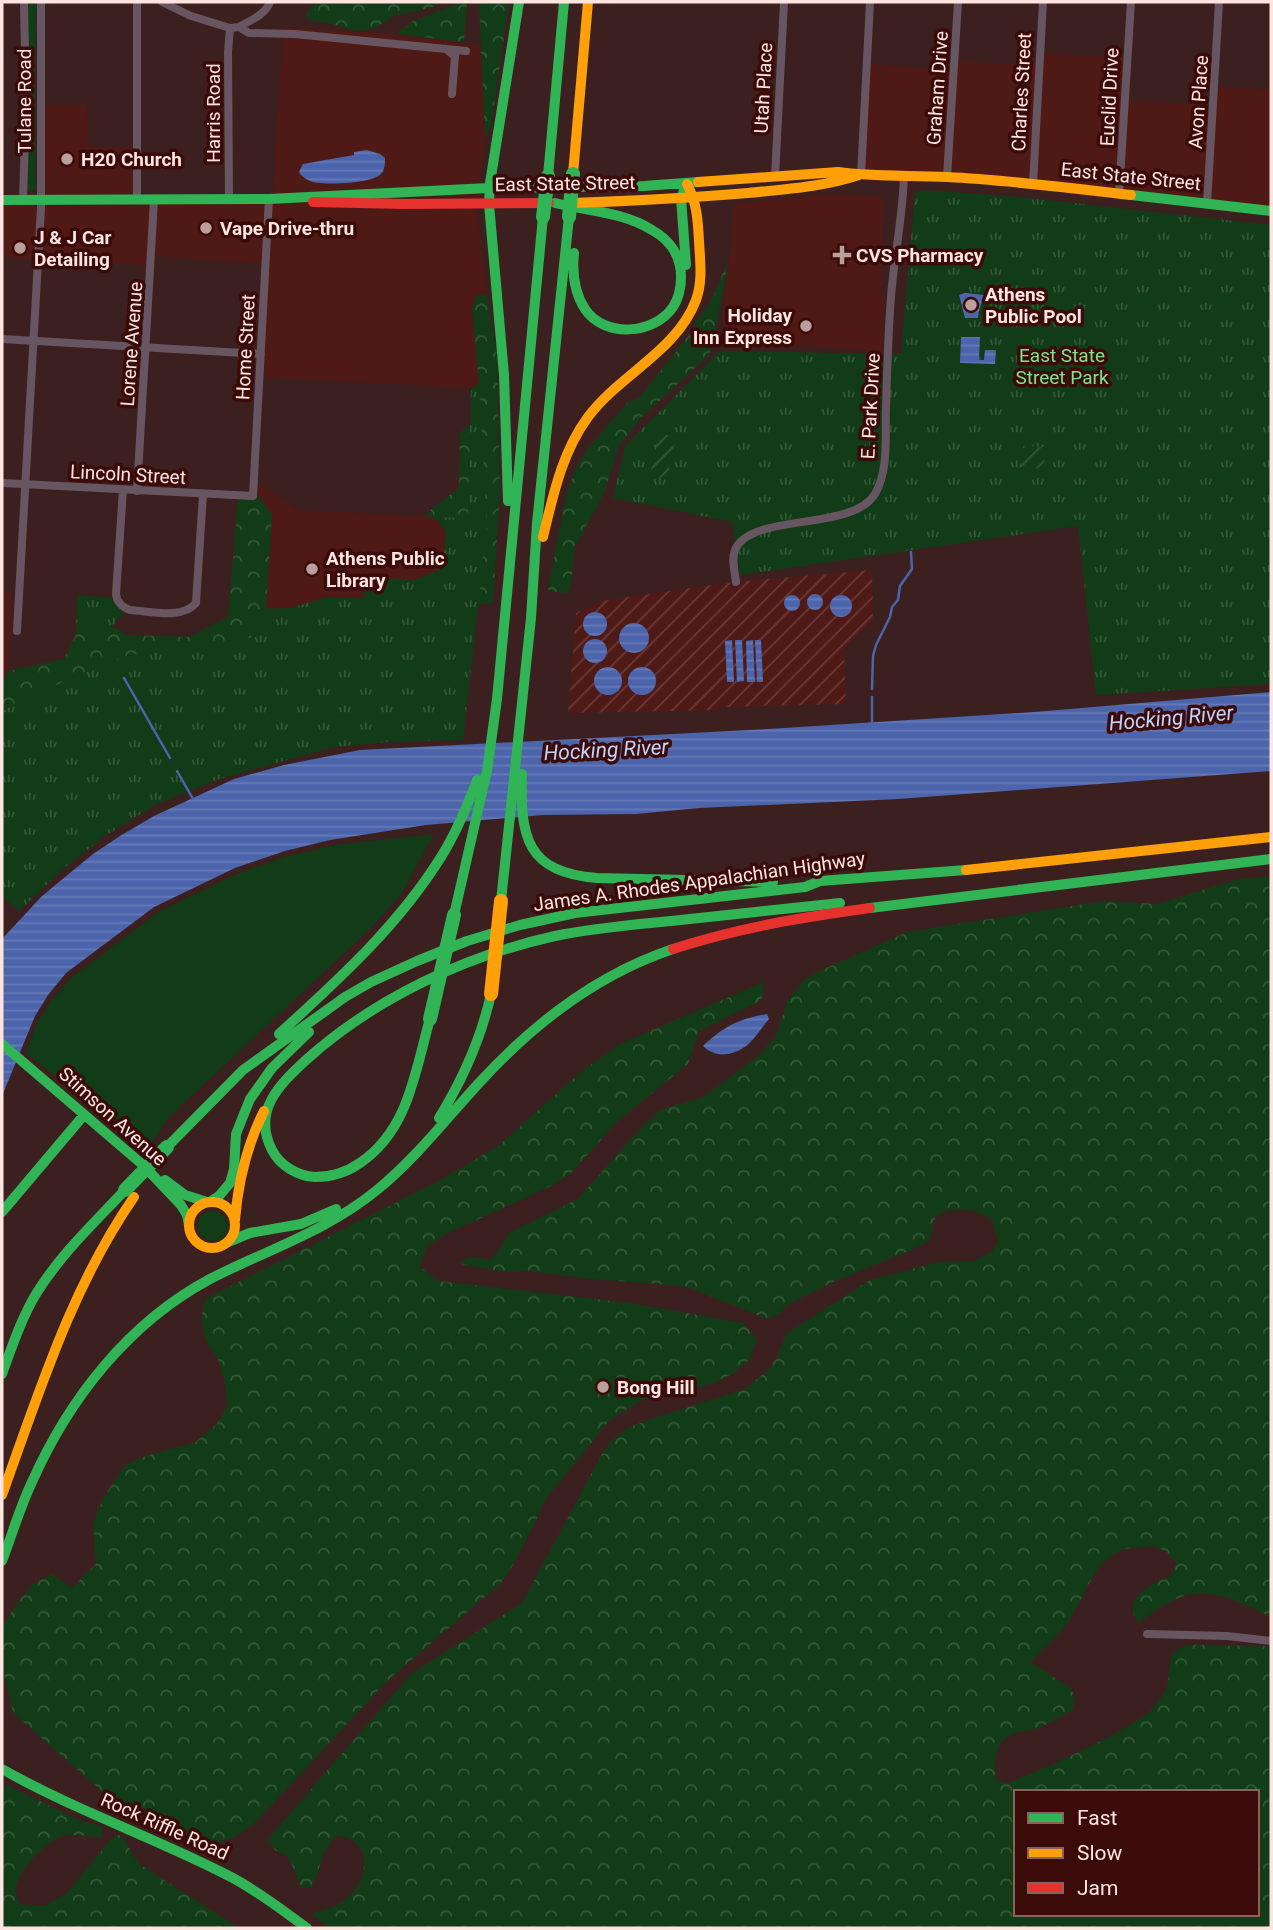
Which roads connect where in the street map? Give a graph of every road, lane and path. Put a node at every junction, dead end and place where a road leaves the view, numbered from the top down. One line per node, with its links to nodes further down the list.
1 (24, 2): 31 (street, Tulane Road)
2 (41, 2): 32 (street, Tulane Road)
3 (136, 2): 33 (street)
4 (162, 2): 15 (street)
5 (270, 2): 15 (street)
6 (519, 2): 25 (main road)
7 (564, 2): 52 (main road, bridge)
8 (588, 2): 39 (main road, bridge)
9 (784, 2): 21 (street, Utah Place)
10 (870, 2): 19 (street)
11 (958, 2): 22 (street, Graham Drive)
12 (1042, 2): 24 (street, Charles Street)
13 (1130, 2): 26 (street, Euclid Drive)
14 (1219, 2): 37 (street, Avon Place)
15 (235, 28): 16 (street); 28 (street, Harris Road)
16 (444, 48): 17 (street); 18 (street)
17 (466, 51)
18 (452, 94)
19 (861, 175): 20 (main road, East State Street); 21 (main road, East State Street); 27 (main road, East State Street)
20 (904, 175): 22 (main road, East State Street); 53 (street, E. Park Drive)
21 (775, 177): 23 (main road, East State Street)
22 (947, 177): 24 (main road, East State Street)
23 (687, 184): 25 (main road, East State Street); 27 (main road)
24 (1032, 184): 26 (main road, East State Street)
25 (489, 188): 29 (main road, East State Street); 36 (main road)
26 (1119, 194): 37 (main road, East State Street)
27 (688, 198): 35 (main road, East State Street); 40 (main road); 51 (main road)
28 (229, 199): 29 (main road, East State Street); 34 (main road, East State Street)
29 (269, 199): 36 (main road, East State Street); 44 (street, Home Street)
30 (2, 200): 31 (main road, East State Street)
31 (23, 200): 32 (main road, East State Street)
32 (41, 200): 33 (main road, East State Street); 42 (street, Tulane Road)
33 (137, 200): 34 (main road, East State Street)
34 (154, 200): 43 (street, Lorene Avenue)
35 (555, 203): 36 (main road, East State Street); 40 (main road)
36 (489, 204): 52 (main road)
37 (1207, 204): 38 (main road, East State Street)
38 (1271, 211)
39 (569, 217): 40 (main road); 51 (main road)
40 (684, 281)
41 (2, 339): 42 (street)
42 (33, 341): 43 (street); 46 (street, Tulane Road)
43 (146, 348): 44 (street); 48 (street, Lorene Avenue)
44 (261, 354): 50 (street, Home Street)
45 (2, 483): 46 (street, Lincoln Street)
46 (25, 484): 47 (street, Lincoln Street); 54 (street, Tulane Road)
47 (123, 490): 48 (street, Lincoln Street); 49 (street)
48 (136, 491): 49 (street, Lincoln Street)
49 (203, 494): 50 (street, Lincoln Street)
50 (253, 496)
51 (535, 569): 55 (main road)
52 (508, 574): 56 (main road)
53 (736, 582)
54 (17, 631)
55 (522, 704): 60 (main road); 66 (main road, bridge)
56 (491, 742): 63 (main road); 64 (main road, bridge)
57 (1271, 836): 60 (main road, James A. Rhodes Appalachian Highway)
58 (1271, 859): 59 (main road)
59 (1198, 867): 64 (main road); 66 (main road)
60 (820, 881): 61 (main road, James A. Rhodes Appalachian Highway)
61 (345, 997): 63 (main road, James A. Rhodes Appalachian Highway); 70 (main road)
62 (2, 1044): 65 (main road, Stimson Avenue)
63 (243, 1070): 69 (main road, James A. Rhodes Appalachian Highway, bridge)
64 (267, 1106): 72 (main road)
65 (84, 1115): 67 (main road, Stimson Avenue); 71 (main road)
66 (419, 1149): 68 (main road)
67 (143, 1165): 70 (main road); 73 (main road, Stimson Avenue)
68 (386, 1181): 74 (main road); 77 (main road)
69 (130, 1193): 75 (main road); 76 (main road, James A. Rhodes Appalachian Highway)
70 (208, 1202): 72 (main road); 73 (main road)
71 (2, 1212)
72 (235, 1220): 74 (main road)
73 (189, 1225): 74 (main road)
74 (228, 1242)
75 (2, 1374)
76 (2, 1495)
77 (2, 1561)
78 (1147, 1634): 79 (street)
79 (1271, 1641)
80 (2, 1769): 81 (main road, Rock Riffle Road)
81 (307, 1928)

